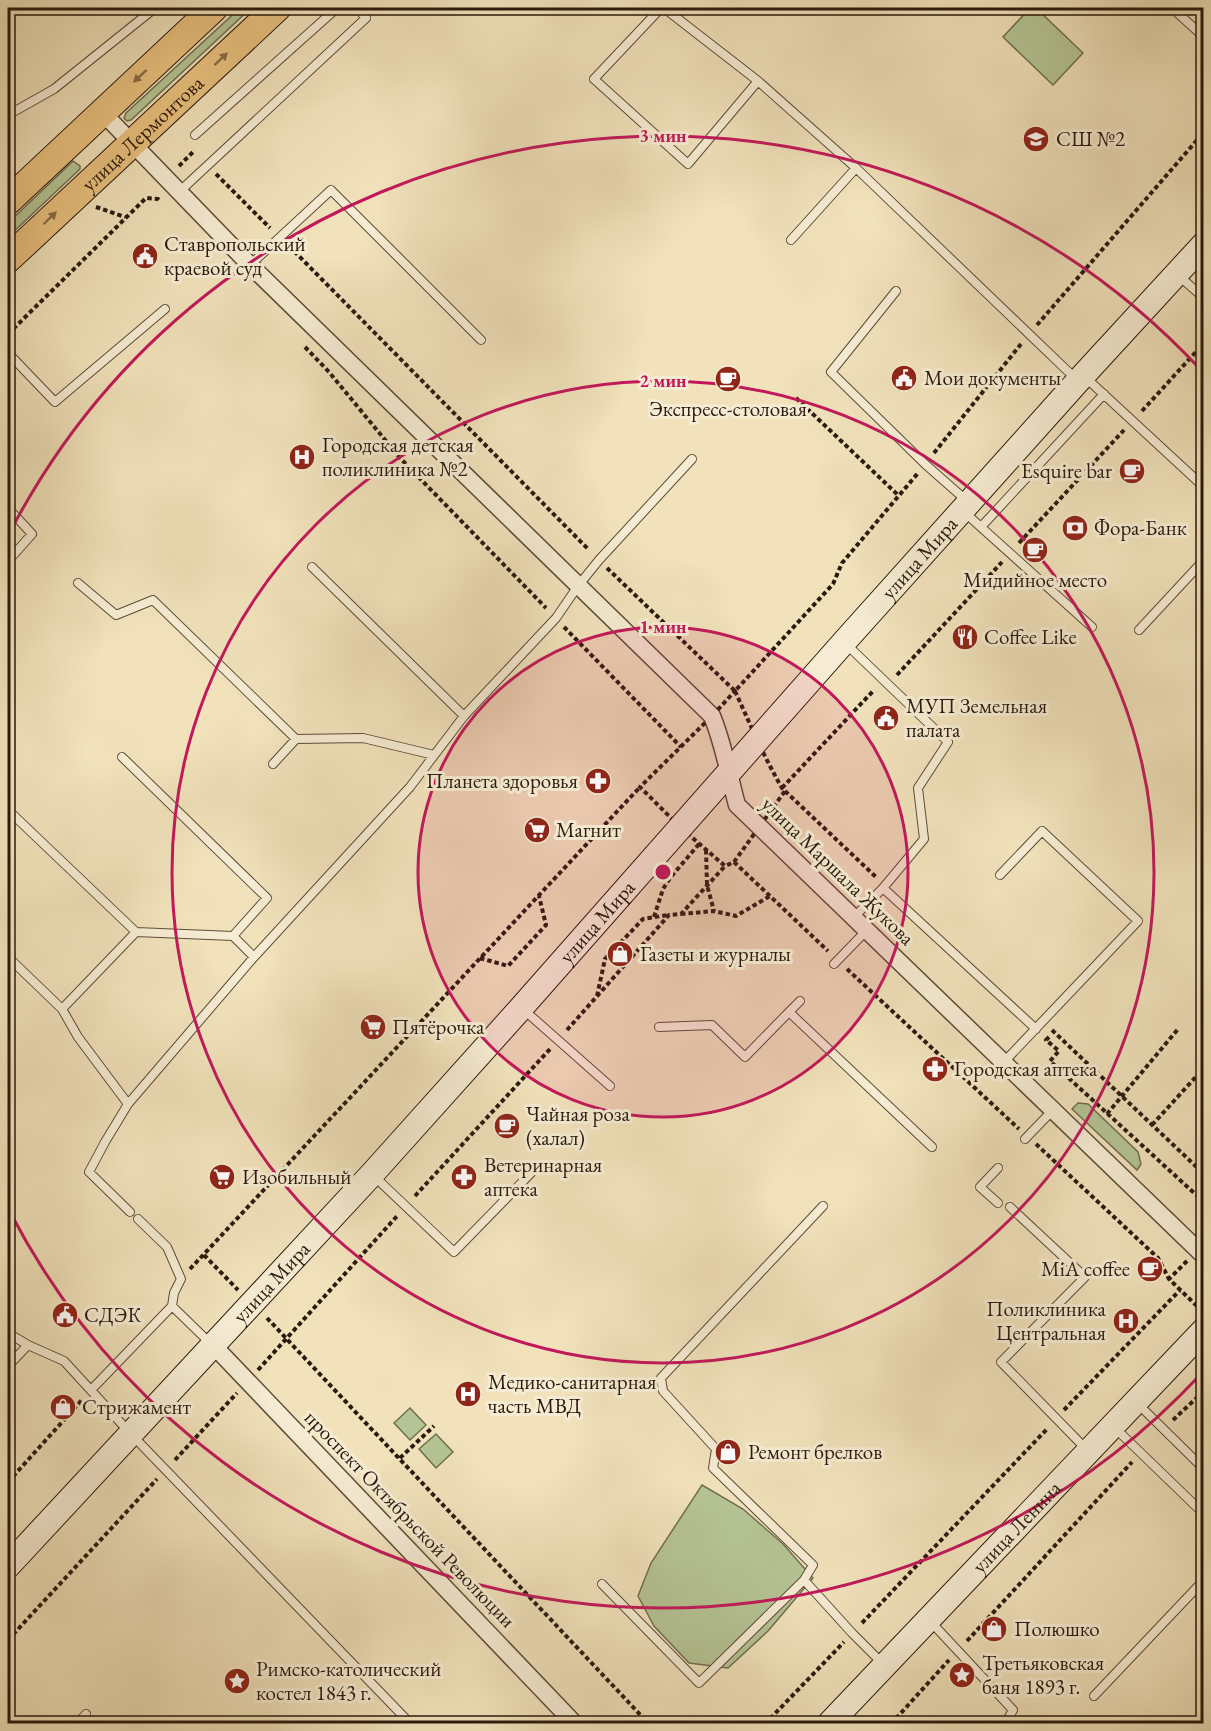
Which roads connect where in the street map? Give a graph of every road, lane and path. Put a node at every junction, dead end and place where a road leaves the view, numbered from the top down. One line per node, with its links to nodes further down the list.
1 (155, 8): 11 (lane)
2 (214, 8): 10 (main road, улица Лермонтова, one-way to 10)
3 (277, 8): 14 (main road, улица Лермонтова, one-way to 3)
4 (337, 8): 13 (lane)
5 (357, 8): 16 (lane)
6 (663, 8): 9 (lane); 9 (lane)
7 (1172, 8): 8 (lane)
8 (1203, 37)
9 (758, 81): 17 (lane)
10 (102, 112): 14 (street, улица Маршала Жукова); 18 (main road, улица Лермонтова)
11 (8, 116)
12 (1203, 132): 32 (path)
13 (195, 135)
14 (132, 142): 19 (street, улица Маршала Жукова); 25 (main road, улица Лермонтова, one-way to 14)
15 (187, 144): 16 (path)
16 (207, 165): 19 (lane); 22 (path)
17 (856, 168): 23 (lane); 32 (lane)
18 (18, 182): 20 (main road, улица Лермонтова)
19 (179, 192): 26 (street, улица Маршала Жукова)
20 (8, 201)
21 (166, 207): 31 (path)
22 (279, 237): 26 (lane); 34 (lane); 48 (path)
23 (791, 240)
24 (1203, 244): 27 (main road, улица Мира)
25 (8, 259)
26 (250, 265): 53 (street, улица Маршала Жукова)
27 (1176, 274): 29 (lane); 37 (main road, улица Мира)
28 (896, 291): 42 (lane)
29 (1203, 298)
30 (165, 309): 36 (lane)
31 (8, 334)
32 (1029, 334): 37 (lane); 42 (path)
33 (297, 339): 54 (path)
34 (481, 340)
35 (1203, 343): 40 (path)
36 (8, 353)
37 (1081, 378): 38 (lane); 46 (main road, улица Мира)
38 (1104, 394): 40 (lane); 46 (lane)
39 (795, 398): 44 (path)
40 (1133, 421): 43 (lane); 47 (path)
41 (692, 459): 48 (lane)
42 (925, 464): 44 (path); 46 (lane)
43 (1203, 487)
44 (898, 496): 48 (path)
45 (8, 508): 50 (lane)
46 (971, 514): 47 (lane); 57 (main road, улица Мира)
47 (1010, 553): 55 (lane); 58 (path)
48 (599, 560): 53 (lane)
49 (1203, 560): 56 (lane)
50 (8, 561)
51 (312, 567): 59 (lane)
52 (78, 583): 60 (lane)
53 (578, 586): 54 (lane); 65 (street, улица Маршала Жукова)
54 (556, 618): 59 (lane); 61 (path)
55 (1092, 627)
56 (1139, 630)
57 (844, 642): 58 (lane); 65 (main road, улица Мира)
58 (885, 682): 67 (path); 75 (lane)
59 (464, 716): 62 (lane)
60 (296, 739): 62 (lane); 64 (lane)
61 (681, 747)
62 (434, 755): 87 (lane)
63 (122, 757): 85 (lane)
64 (273, 764)
65 (728, 774): 82 (street, улица Маршала Жукова); 92 (main road, улица Мира)
66 (640, 787): 76 (path)
67 (782, 788)
68 (8, 810): 84 (lane)
69 (699, 844): 81 (path)
70 (706, 850): 74 (path)
71 (734, 862): 77 (path)
72 (725, 866): 74 (path)
73 (1000, 875): 95 (lane)
74 (707, 885): 78 (path); 79 (path)
75 (883, 888): 82 (lane); 97 (lane)
76 (539, 895): 88 (path); 88 (path)
77 (770, 896): 78 (path); 89 (path)
78 (714, 911): 79 (path)
79 (681, 914): 80 (path)
80 (669, 915): 81 (path); 90 (path)
81 (654, 917): 90 (path)
82 (854, 917): 83 (street, улица Маршала Жукова)
83 (867, 930): 89 (lane); 101 (street, улица Маршала Жукова)
84 (136, 932): 85 (lane); 93 (lane)
85 (233, 936): 87 (lane)
86 (8, 957): 93 (lane)
87 (254, 957): 105 (lane)
88 (480, 958): 123 (path)
89 (836, 962): 109 (path)
90 (597, 996): 100 (path)
91 (800, 1001): 94 (lane)
92 (521, 1008): 100 (lane); 113 (main road, улица Мира)
93 (62, 1009): 105 (lane)
94 (789, 1012): 96 (lane); 110 (lane)
95 (1043, 1022): 97 (lane); 99 (path)
96 (658, 1027)
97 (1036, 1029): 101 (lane)
98 (1178, 1029): 104 (path)
99 (1053, 1032): 104 (path); 107 (path)
100 (558, 1040): 103 (lane); 117 (path)
101 (1002, 1063): 106 (street, улица Маршала Жукова)
102 (1203, 1068): 108 (path)
103 (610, 1086)
104 (1123, 1097): 107 (path); 108 (path)
105 (128, 1104): 120 (lane)
106 (1052, 1111): 109 (lane); 122 (street, улица Маршала Жукова)
107 (1107, 1114): 115 (path)
108 (1152, 1125): 114 (path)
109 (1026, 1138): 125 (path)
110 (932, 1147)
111 (998, 1168): 116 (lane)
112 (531, 1173): 117 (lane)
113 (372, 1174): 117 (lane); 127 (main road, улица Мира)
114 (1203, 1174)
115 (1203, 1202)
116 (998, 1203)
117 (406, 1206): 132 (path)
118 (824, 1206): 153 (lane)
119 (1010, 1207): 140 (lane)
120 (130, 1212)
121 (138, 1219): 124 (lane)
122 (1200, 1253): 125 (path)
123 (204, 1255): 124 (path); 127 (path)
124 (181, 1279): 128 (lane)
125 (1169, 1280): 126 (path)
126 (1180, 1290): 129 (path); 140 (path)
127 (252, 1304): 132 (path); 134 (main road, улица Мира)
128 (172, 1306): 134 (lane); 137 (lane)
129 (1203, 1312)
130 (1203, 1330): 139 (main road, улица Ленина)
131 (8, 1333): 133 (lane)
132 (287, 1338): 136 (path); 147 (path)
133 (28, 1345): 135 (lane); 137 (lane)
134 (213, 1346): 136 (street, проспект Октябрьской Революции); 144 (main road, улица Мира)
135 (8, 1366)
136 (248, 1381): 148 (path); 165 (street, проспект Октябрьской Революции)
137 (91, 1390): 144 (lane); 150 (path)
138 (1203, 1390): 143 (path)
139 (1136, 1401): 142 (main road, улица Ленина); 143 (lane)
140 (1056, 1419): 145 (lane); 157 (path)
141 (434, 1426): 147 (path)
142 (1112, 1426): 145 (main road, улица Ленина); 146 (lane)
143 (1163, 1429): 149 (lane)
144 (130, 1434): 148 (lane); 152 (main road, улица Мира)
145 (1088, 1451): 156 (main road, улица Ленина)
146 (1140, 1454): 151 (lane); 159 (path)
147 (399, 1458): 166 (path)
148 (166, 1469): 158 (path); 163 (lane)
149 (1203, 1469)
150 (8, 1482)
151 (1203, 1514)
152 (8, 1566)
153 (804, 1580): 155 (lane); 157 (lane)
154 (1203, 1580): 161 (lane)
155 (602, 1584)
156 (928, 1619): 159 (lane); 160 (main road, улица Ленина)
157 (852, 1633): 160 (lane); 167 (path)
158 (8, 1640)
159 (958, 1651): 169 (path); 170 (lane)
160 (885, 1665): 168 (main road, улица Ленина)
161 (1094, 1696)
162 (86, 1714): 164 (lane)
163 (405, 1718)
164 (76, 1724)
165 (575, 1724)
166 (649, 1724)
167 (765, 1724)
168 (829, 1724)
169 (891, 1724)
170 (1005, 1724)

